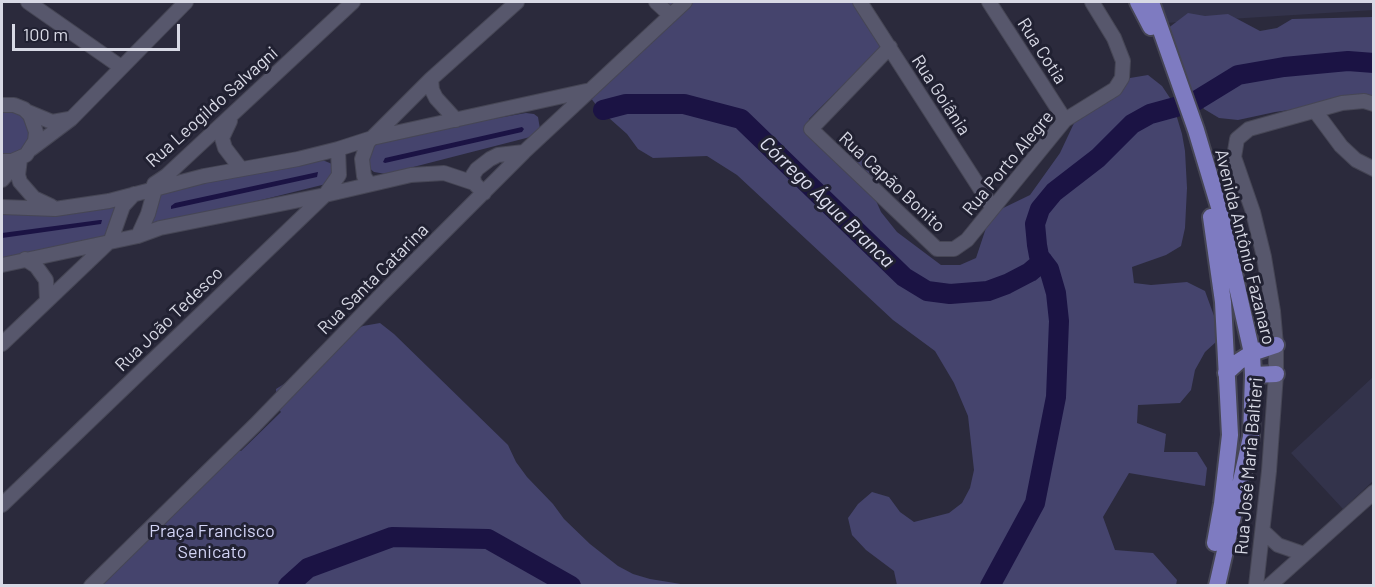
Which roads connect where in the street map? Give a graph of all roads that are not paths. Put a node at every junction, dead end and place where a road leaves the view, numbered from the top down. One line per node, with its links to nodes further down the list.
1 (28, 2): 14 (street)
2 (184, 2): 14 (street)
3 (353, 2): 23 (street, Rua Leogildo Salvagni)
4 (517, 2): 16 (street)
5 (656, 2): 12 (street)
6 (685, 2): 12 (street, Rua Santa Catarina)
7 (860, 2): 13 (street, Rua Goiânia)
8 (989, 2): 26 (street, Rua Cotia)
9 (1092, 2): 26 (street, Rua Porto Alegre)
10 (1138, 2): 15 (main road, Avenida Antônio Fazanaro)
11 (1151, 2): 15 (main road, Avenida Antônio Fazanaro)
12 (670, 15): 17 (street, Rua Santa Catarina)
13 (890, 47): 45 (street, Rua Goiânia); 49 (street, Rua Capão Bonito)
14 (121, 67): 24 (street)
15 (1175, 72): 28 (main road, Avenida Antônio Fazanaro)
16 (431, 79): 25 (street); 29 (street)
17 (589, 91): 20 (street); 27 (street, Rua Santa Catarina)
18 (4, 103): 21 (street)
19 (1374, 104): 22 (street, Rua José Maria Baltieri)
20 (531, 105): 25 (street); 27 (street)
21 (24, 109): 24 (street); 30 (street)
22 (1316, 111): 36 (street); 54 (street, Rua José Maria Baltieri)
23 (234, 114): 35 (street); 42 (street, Rua Leogildo Salvagni)
24 (71, 119): 30 (street)
25 (456, 120): 29 (street)
26 (1065, 120): 45 (street, Rua Porto Alegre)
27 (554, 124): 32 (street, Rua Santa Catarina)
28 (1195, 128): 55 (main road, Avenida Antônio Fazanaro); 56 (main road, Avenida Antônio Fazanaro)
29 (372, 138): 31 (street); 39 (street)
30 (31, 149): 33 (street)
31 (338, 149): 35 (street); 43 (street, Rua João Tedesco)
32 (524, 152): 38 (street); 41 (street, Rua Santa Catarina)
33 (20, 159): 34 (street); 37 (street); 46 (street)
34 (2, 161)
35 (241, 169): 40 (street)
36 (1374, 170)
37 (2, 180)
38 (474, 183): 39 (street); 41 (street)
39 (369, 184): 43 (street)
40 (154, 189): 42 (street); 47 (street)
41 (484, 193): 65 (street, Rua Santa Catarina)
42 (134, 194): 46 (street); 48 (street, Rua Leogildo Salvagni)
43 (325, 195): 47 (street); 62 (street, Rua João Tedesco)
44 (2, 207): 46 (street)
45 (992, 207): 49 (street, Rua Porto Alegre)
46 (56, 209)
47 (138, 236): 48 (street)
48 (111, 240): 50 (street); 52 (street, Rua Leogildo Salvagni)
49 (954, 249)
50 (25, 260): 51 (street); 52 (street)
51 (2, 265)
52 (47, 300): 53 (street, Rua Leogildo Salvagni)
53 (2, 344)
54 (1276, 345): 55 (main road); 57 (street, Rua José Maria Baltieri)
55 (1252, 354): 56 (main road); 58 (main road, Avenida Antônio Fazanaro)
56 (1227, 373): 59 (main road, Avenida Antônio Fazanaro)
57 (1276, 374): 58 (main road); 63 (street, Rua José Maria Baltieri)
58 (1253, 375): 60 (main road, Avenida Antônio Fazanaro)
59 (1230, 435): 60 (main road); 66 (main road, Avenida Antônio Fazanaro)
60 (1251, 437): 67 (main road, Avenida Antônio Fazanaro)
61 (1374, 492): 64 (street)
62 (2, 505)
63 (1263, 531): 64 (street); 68 (street, Rua José Maria Baltieri)
64 (1304, 554): 69 (street)
65 (91, 585)
66 (1206, 585)
67 (1217, 585)
68 (1256, 585)
69 (1269, 585)

